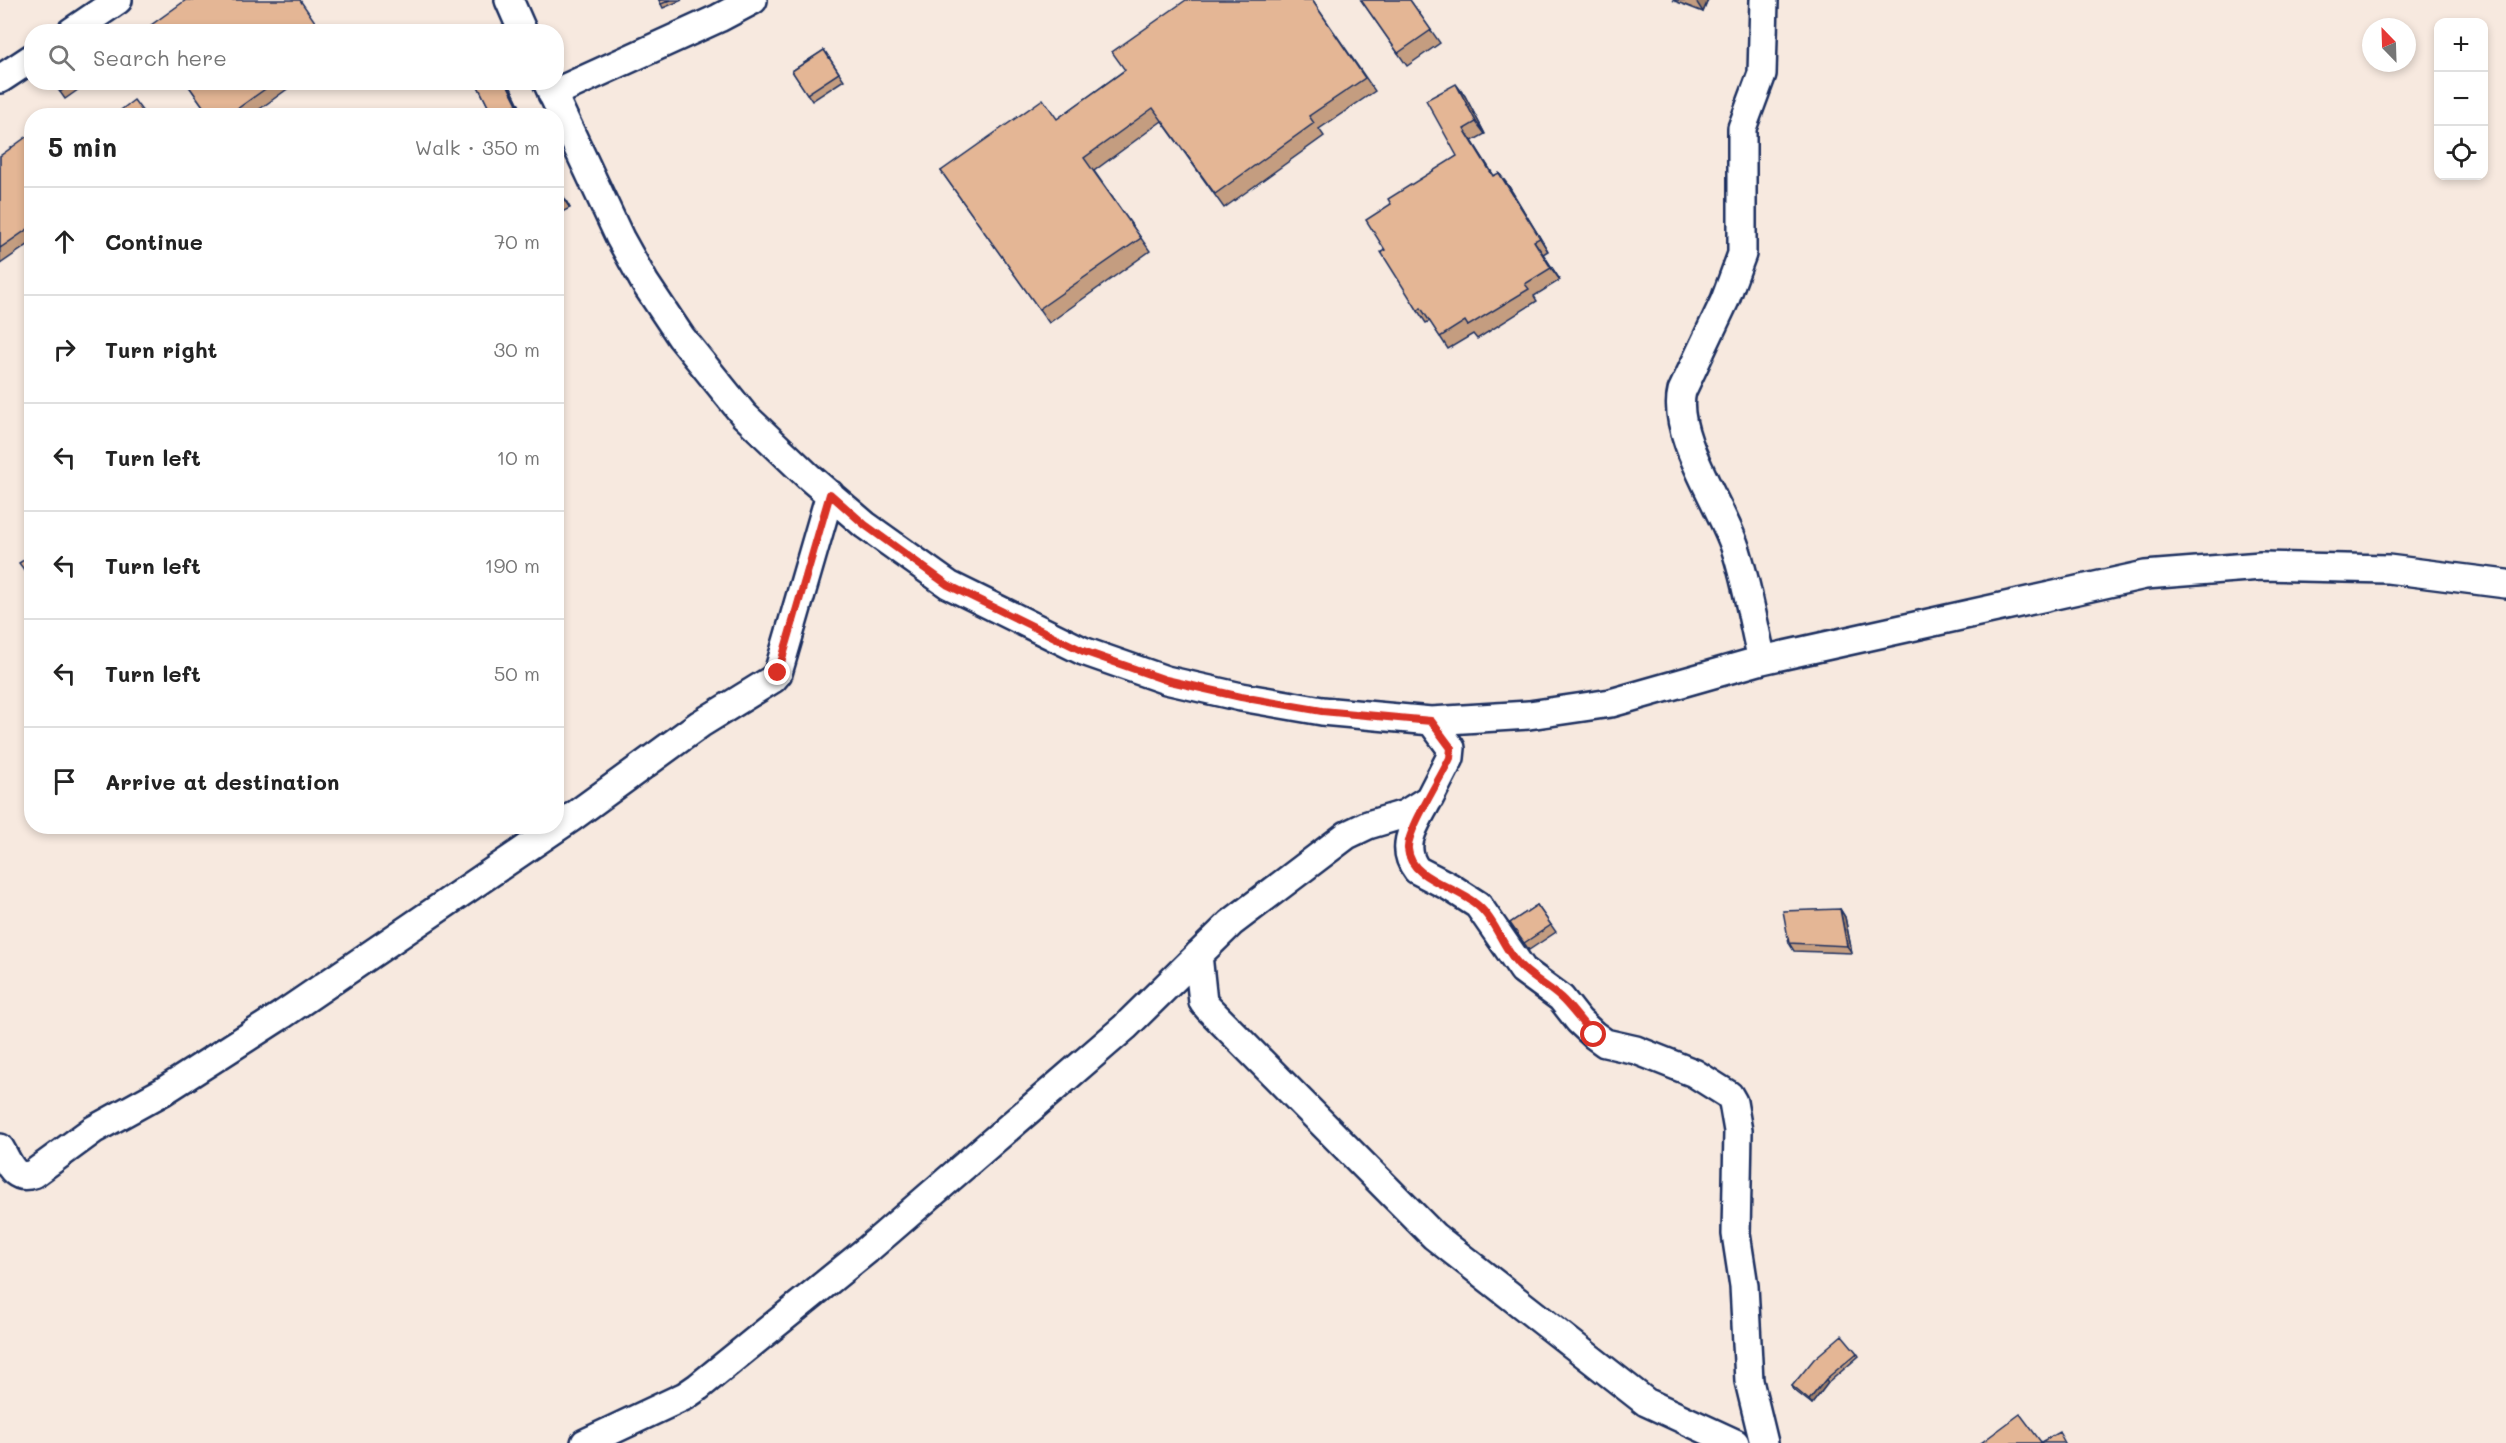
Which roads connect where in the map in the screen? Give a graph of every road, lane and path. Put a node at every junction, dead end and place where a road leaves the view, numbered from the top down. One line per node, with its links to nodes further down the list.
1 (118, 0): 5 (street)
2 (509, 0): 6 (street)
3 (753, 0): 9 (street)
4 (1764, 0): 15 (street)
5 (83, 24)
6 (520, 24)
7 (24, 63): 8 (street)
8 (0, 79)
9 (564, 82)
10 (550, 90): 11 (street)
11 (558, 108)
12 (564, 120): 13 (street)
13 (830, 494): 16 (street); 18 (street)
14 (2506, 584): 15 (street)
15 (1762, 660): 16 (street)
16 (1431, 721): 17 (street)
17 (1429, 799): 20 (street); 24 (street)
18 (564, 823)
19 (548, 834): 21 (street)
20 (1198, 955): 22 (street); 23 (street)
21 (0, 1148)
22 (585, 1443)
23 (1735, 1443)
24 (1764, 1443)

